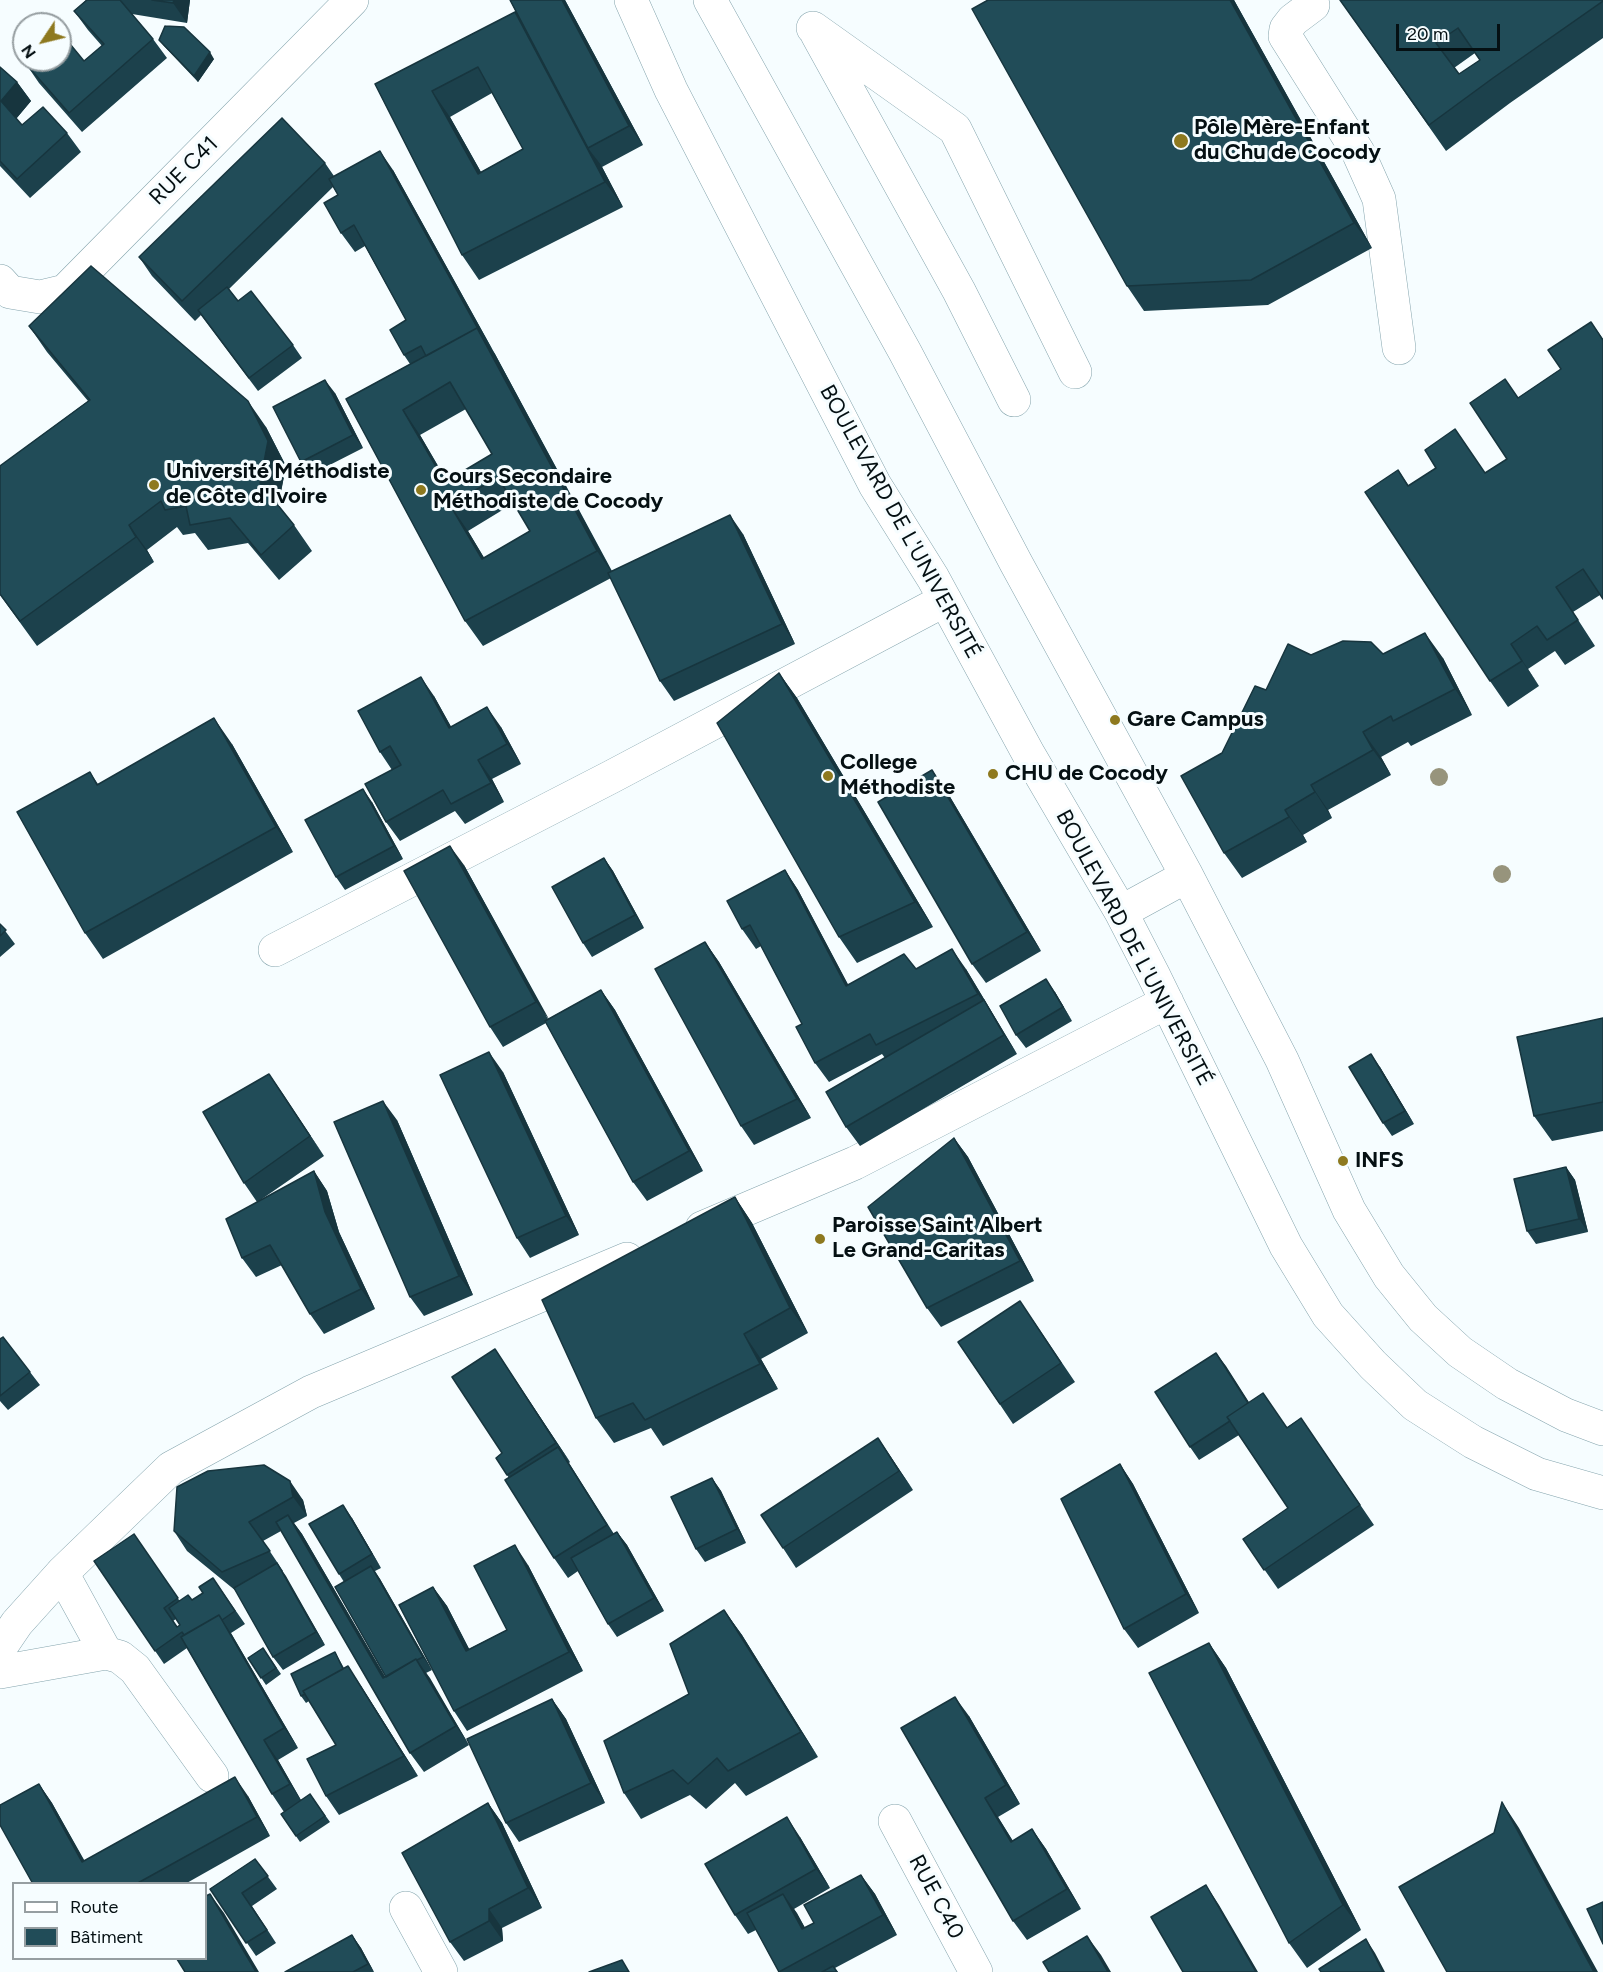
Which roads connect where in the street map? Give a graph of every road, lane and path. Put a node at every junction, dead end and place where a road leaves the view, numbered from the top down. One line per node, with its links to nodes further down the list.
1 (352, 0): 5 (street, RUE C41)
2 (631, 0): 9 (street, BOULEVARD DE L'UNIVERSITÉ)
3 (710, 0): 10 (street)
4 (1312, 5): 6 (street)
5 (0, 281)
6 (1399, 348)
7 (1076, 372): 8 (street)
8 (1014, 400)
9 (945, 600): 11 (street, BOULEVARD DE L'UNIVERSITÉ); 12 (street)
10 (1187, 876): 11 (street); 14 (street)
11 (1121, 912): 13 (street, BOULEVARD DE L'UNIVERSITÉ)
12 (275, 950)
13 (1167, 1002): 15 (street, BOULEVARD DE L'UNIVERSITÉ); 16 (street)
14 (1603, 1429)
15 (1603, 1493)
16 (62, 1573): 17 (street); 18 (street)
17 (0, 1648)
18 (106, 1653): 19 (street); 20 (street)
19 (0, 1672)
20 (212, 1776)
21 (895, 1821): 24 (street, RUE C40)
22 (406, 1908): 23 (street)
23 (441, 1972)
24 (976, 1972)

